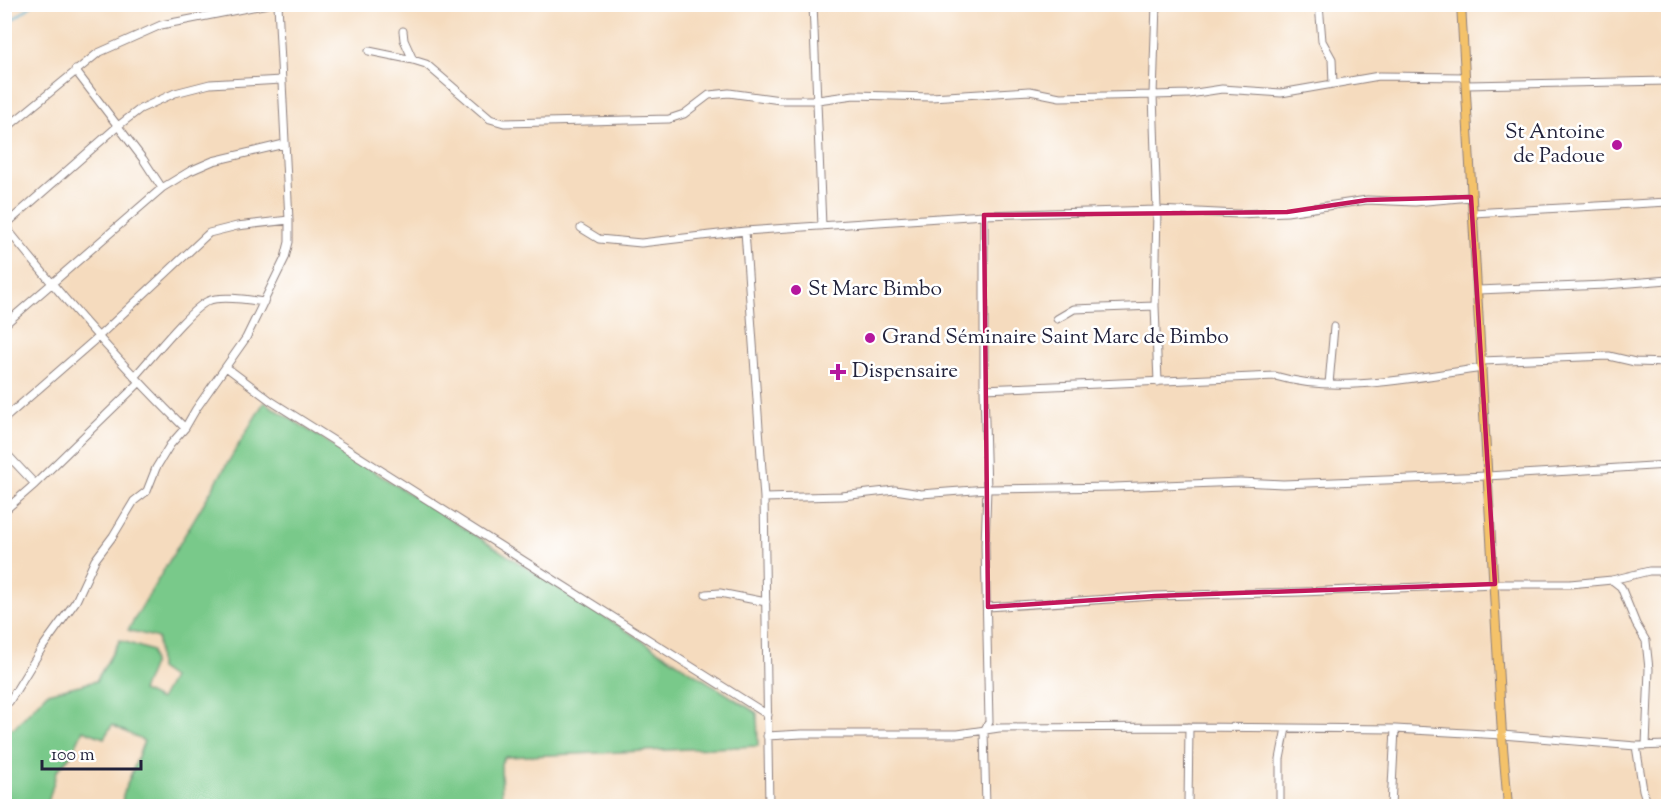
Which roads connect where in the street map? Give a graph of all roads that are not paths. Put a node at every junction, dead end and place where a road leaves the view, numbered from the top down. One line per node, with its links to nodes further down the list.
1 (268, 4): 10 (street)
2 (278, 4): 11 (street)
3 (813, 4): 16 (street)
4 (1156, 4): 15 (street)
5 (1319, 4): 14 (street)
6 (1461, 4): 12 (main road)
7 (403, 31): 9 (street)
8 (369, 51): 9 (street)
9 (413, 60): 16 (street)
10 (75, 70): 17 (street); 18 (street)
11 (281, 80): 17 (street); 19 (street)
12 (1465, 81): 13 (street); 14 (street); 21 (main road)
13 (1668, 81)
14 (1333, 84): 15 (street)
15 (1154, 95): 16 (street); 23 (street)
16 (818, 100): 28 (street)
17 (118, 126): 20 (street); 27 (street)
18 (4, 130)
19 (284, 144): 20 (street); 26 (street)
20 (162, 188): 32 (street)
21 (1472, 197): 23 (street); 24 (main road)
22 (1668, 202): 24 (street)
23 (1157, 210): 25 (street); 35 (street)
24 (1473, 213): 33 (main road)
25 (984, 215): 28 (street); 46 (street)
26 (289, 220): 34 (street); 39 (street)
27 (5, 226): 32 (street)
28 (822, 226): 30 (street)
29 (581, 228): 30 (street)
30 (745, 231): 56 (street)
31 (1668, 280): 33 (street)
32 (51, 284): 37 (street); 39 (street)
33 (1478, 290): 41 (main road)
34 (264, 302): 42 (street); 43 (street)
35 (1155, 306): 36 (street); 44 (street)
36 (1057, 319)
37 (4, 325)
38 (1334, 327): 45 (street)
39 (98, 337): 43 (street); 49 (street)
40 (1668, 363): 41 (street)
41 (1481, 364): 45 (street); 53 (main road)
42 (226, 367): 47 (street); 50 (street)
43 (137, 380): 50 (street); 54 (street)
44 (1158, 382): 45 (street); 46 (street)
45 (1329, 384)
46 (984, 389): 55 (street)
47 (271, 401): 48 (street); 65 (street)
48 (279, 411)
49 (4, 419)
50 (185, 428): 64 (street)
51 (4, 451): 54 (street)
52 (1668, 465): 53 (street)
53 (1487, 476): 55 (street); 60 (main road)
54 (35, 484): 57 (street)
55 (987, 489): 56 (street); 63 (street)
56 (764, 498): 62 (street)
57 (4, 511)
58 (1668, 572): 59 (street)
59 (1612, 580): 60 (street); 73 (street)
60 (1495, 584): 63 (street); 70 (main road)
61 (706, 594): 62 (street)
62 (766, 602): 65 (street)
63 (988, 607): 69 (street)
64 (9, 702)
65 (768, 715): 71 (street)
66 (1189, 727): 67 (street); 69 (street); 77 (street)
67 (1286, 728): 68 (street); 78 (street)
68 (1395, 729): 70 (street); 79 (street)
69 (984, 731): 71 (street); 76 (street)
70 (1502, 735): 74 (street); 80 (main road)
71 (767, 736): 75 (street)
72 (1668, 745): 73 (street)
73 (1646, 746): 74 (street)
74 (1636, 747): 81 (street)
75 (769, 807)
76 (986, 807)
77 (1188, 807)
78 (1280, 807)
79 (1391, 807)
80 (1508, 807)
81 (1648, 807)

